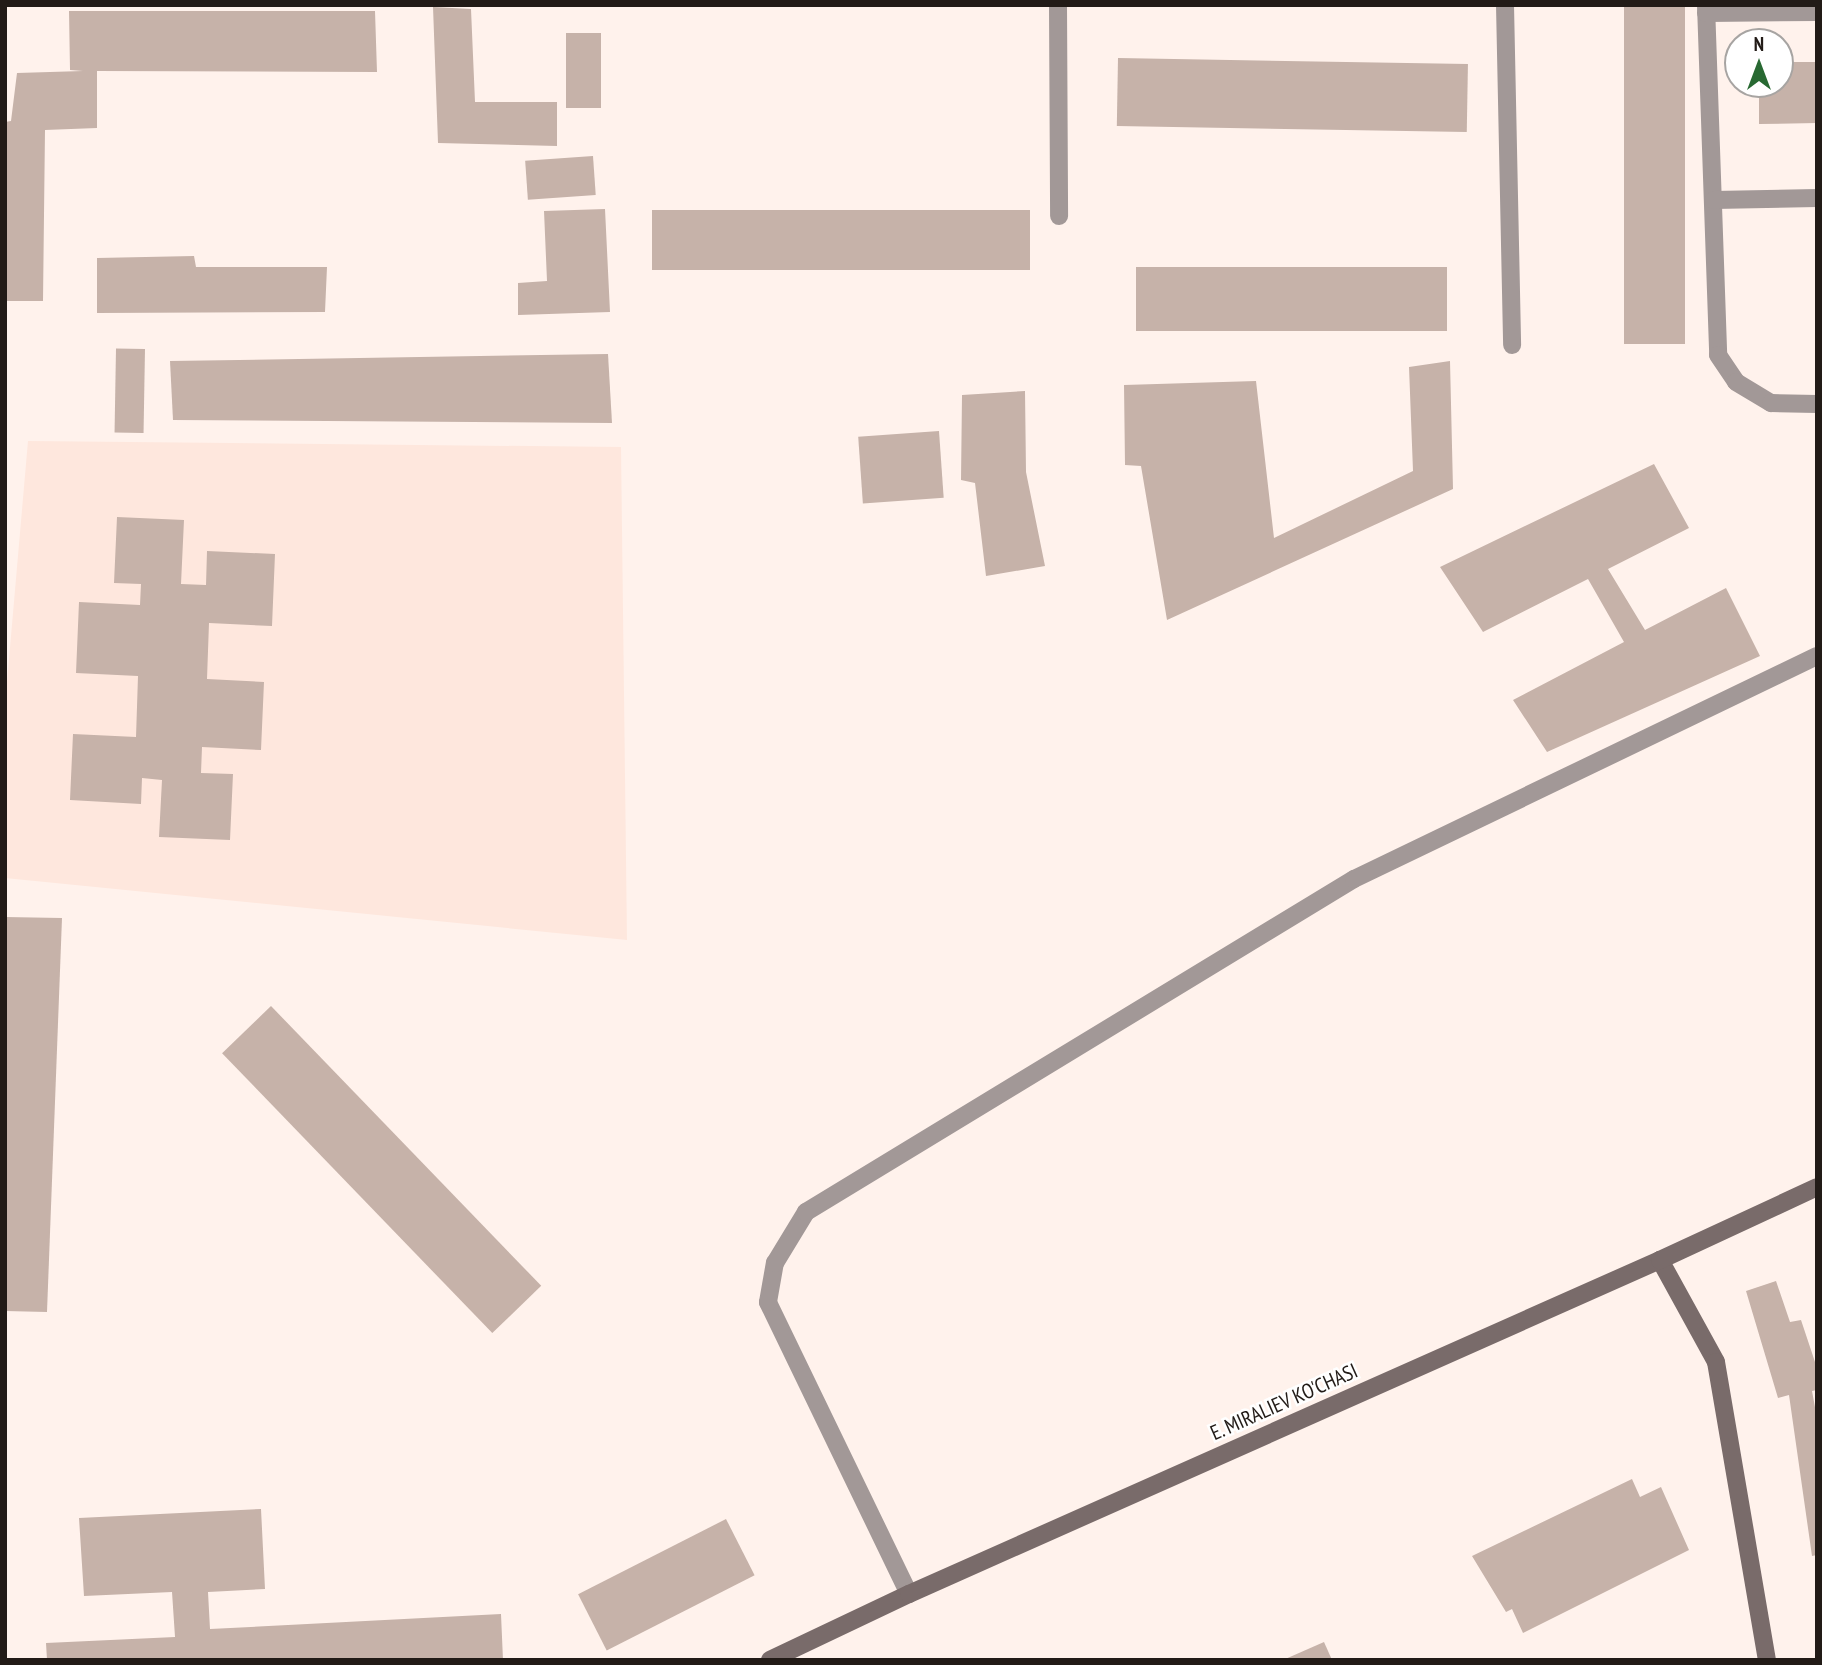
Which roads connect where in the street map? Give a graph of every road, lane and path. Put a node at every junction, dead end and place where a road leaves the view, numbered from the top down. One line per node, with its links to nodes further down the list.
1 (1058, 5): 7 (street)
2 (1505, 5): 8 (street)
3 (1706, 9): 4 (street); 6 (street)
4 (1817, 12)
5 (1817, 198): 6 (street)
6 (1714, 200): 9 (street)
7 (1059, 216)
8 (1512, 345)
9 (1817, 404)
10 (1817, 656): 13 (street)
11 (1817, 1187): 12 (street, E. MIRALIEV KO'CHASI)
12 (1660, 1261): 13 (street, E. MIRALIEV KO'CHASI); 15 (street)
13 (909, 1594): 14 (street, E. MIRALIEV KO'CHASI)
14 (770, 1660)
15 (1767, 1660)

